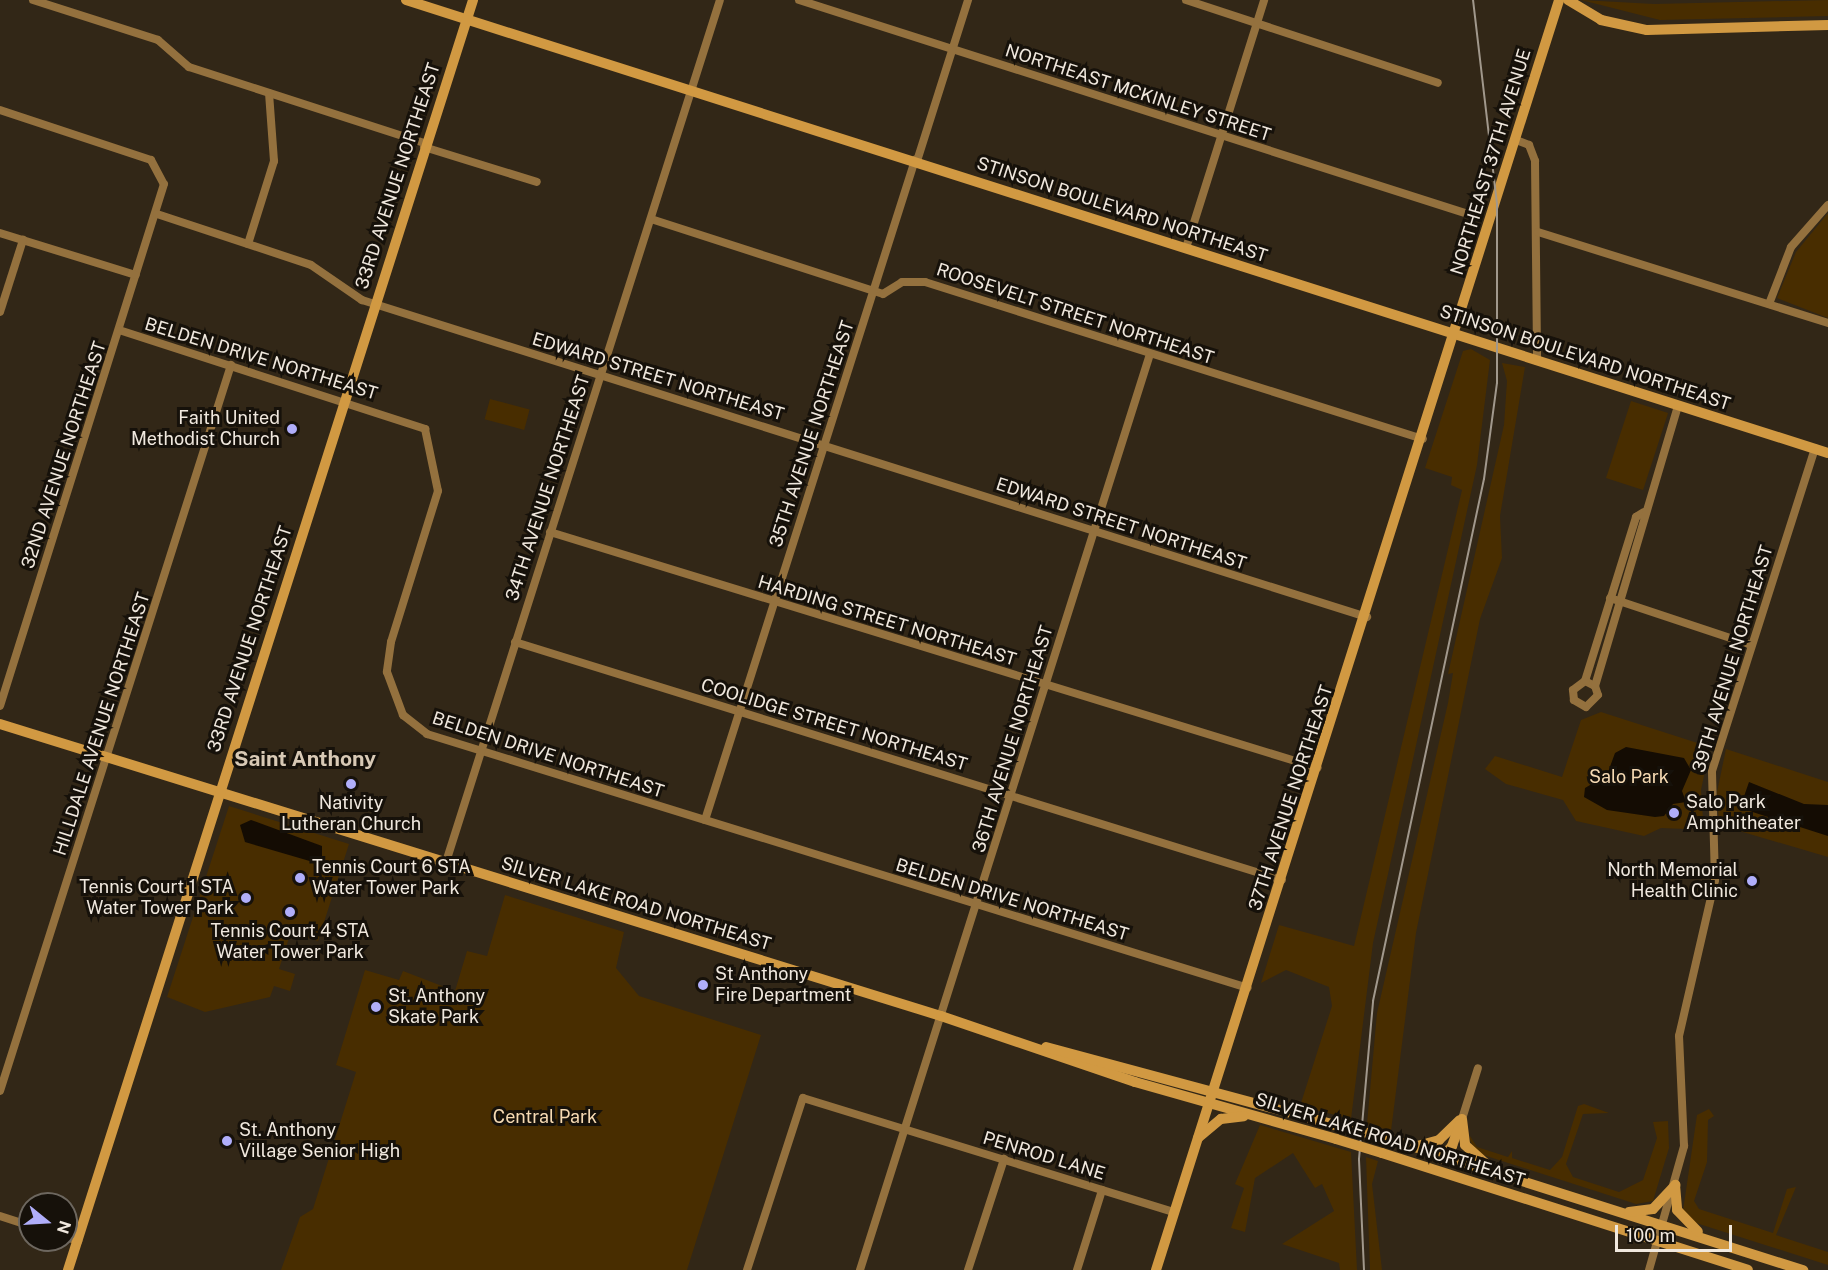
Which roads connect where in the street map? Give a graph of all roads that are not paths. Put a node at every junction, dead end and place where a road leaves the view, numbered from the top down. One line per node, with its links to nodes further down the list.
1 (33, 0): 17 (street)
2 (406, 0): 11 (street, STINSON BOULEVARD NORTHEAST)
3 (472, 0): 11 (street, 33RD AVENUE NORTHEAST)
4 (720, 0): 16 (street, 34TH AVENUE NORTHEAST)
5 (799, 0): 14 (street, NORTHEAST MCKINLEY STREET)
6 (968, 0): 14 (street, 35TH AVENUE NORTHEAST)
7 (1186, 0): 12 (street)
8 (1264, 0): 12 (street)
9 (1559, 0): 20 (street, NORTHEAST 37TH AVENUE)
10 (1568, 0): 13 (street)
11 (466, 20): 16 (street, STINSON BOULEVARD NORTHEAST); 21 (street, 33RD AVENUE NORTHEAST)
12 (1257, 23): 15 (street); 19 (street)
13 (1828, 25)
14 (953, 50): 19 (street, NORTHEAST MCKINLEY STREET); 22 (street, 35TH AVENUE NORTHEAST)
15 (1438, 83)
16 (692, 89): 22 (street, STINSON BOULEVARD NORTHEAST); 27 (street, 34TH AVENUE NORTHEAST)
17 (269, 93): 21 (street); 31 (street)
18 (0, 110): 25 (street)
19 (1222, 135): 26 (street, NORTHEAST MCKINLEY STREET); 32 (street)
20 (1516, 140): 28 (street); 40 (street, NORTHEAST 37TH AVENUE)
21 (424, 145): 23 (street); 35 (street, 33RD AVENUE NORTHEAST)
22 (916, 160): 32 (street, STINSON BOULEVARD NORTHEAST); 34 (street, 35TH AVENUE NORTHEAST)
23 (537, 182)
24 (1828, 205): 36 (street)
25 (157, 214): 31 (street, EDWARD STREET NORTHEAST); 33 (street, 32ND AVENUE NORTHEAST)
26 (1468, 214)
27 (651, 219): 34 (street); 44 (street, 34TH AVENUE NORTHEAST)
28 (1538, 232): 36 (street); 42 (street)
29 (0, 233): 30 (street)
30 (22, 240): 33 (street); 37 (street)
31 (248, 244): 35 (street, EDWARD STREET NORTHEAST)
32 (1186, 248): 40 (street, STINSON BOULEVARD NORTHEAST)
33 (136, 275): 39 (street, 32ND AVENUE NORTHEAST)
34 (874, 290): 41 (street, ROOSEVELT STREET NORTHEAST); 48 (street, 35TH AVENUE NORTHEAST)
35 (374, 304): 44 (street, EDWARD STREET NORTHEAST); 45 (street, 33RD AVENUE NORTHEAST)
36 (1769, 304): 38 (street)
37 (0, 312)
38 (1828, 323)
39 (119, 330): 43 (street, BELDEN DRIVE NORTHEAST); 63 (street, 32ND AVENUE NORTHEAST)
40 (1455, 335): 42 (street, STINSON BOULEVARD NORTHEAST); 47 (street, 37TH AVENUE NORTHEAST)
41 (1150, 354): 47 (street, ROOSEVELT STREET NORTHEAST); 52 (street, 36TH AVENUE NORTHEAST)
42 (1537, 361): 46 (street, STINSON BOULEVARD NORTHEAST)
43 (231, 365): 45 (street, BELDEN DRIVE NORTHEAST); 67 (street, HILLDALE AVENUE NORTHEAST)
44 (600, 375): 48 (street, EDWARD STREET NORTHEAST); 53 (street, 34TH AVENUE NORTHEAST)
45 (344, 400): 66 (street, BELDEN DRIVE NORTHEAST); 69 (street, 33RD AVENUE NORTHEAST)
46 (1678, 406): 49 (street, STINSON BOULEVARD NORTHEAST); 51 (street)
47 (1423, 439): 57 (street, 37TH AVENUE NORTHEAST)
48 (824, 445): 52 (street, EDWARD STREET NORTHEAST); 55 (street, 35TH AVENUE NORTHEAST)
49 (1815, 448): 50 (street, STINSON BOULEVARD NORTHEAST); 59 (street, 39TH AVENUE NORTHEAST)
50 (1828, 453)
51 (1644, 512): 54 (street); 56 (street)
52 (1094, 531): 57 (street, EDWARD STREET NORTHEAST); 61 (street, 36TH AVENUE NORTHEAST)
53 (550, 532): 55 (street, HARDING STREET NORTHEAST); 58 (street, 34TH AVENUE NORTHEAST)
54 (1610, 597): 56 (street); 60 (street)
55 (775, 601): 61 (street, HARDING STREET NORTHEAST); 64 (street, 35TH AVENUE NORTHEAST)
56 (1622, 601): 59 (street); 62 (street)
57 (1367, 617): 68 (street, 37TH AVENUE NORTHEAST)
58 (515, 642): 64 (street, COOLIDGE STREET NORTHEAST); 66 (street, 34TH AVENUE NORTHEAST)
59 (1751, 645): 91 (street, 39TH AVENUE NORTHEAST)
60 (1585, 681): 62 (street); 62 (street)
61 (1045, 686): 68 (street, HARDING STREET NORTHEAST); 70 (street, 36TH AVENUE NORTHEAST)
62 (1595, 686)
63 (0, 706)
64 (740, 711): 70 (street, COOLIDGE STREET NORTHEAST); 71 (street, 35TH AVENUE NORTHEAST)
65 (0, 724): 67 (street, SILVER LAKE ROAD NORTHEAST)
66 (480, 752): 71 (street, BELDEN DRIVE NORTHEAST); 72 (street, 34TH AVENUE NORTHEAST)
67 (107, 757): 69 (street, SILVER LAKE ROAD NORTHEAST); 80 (street, HILLDALE AVENUE NORTHEAST)
68 (1318, 768): 73 (street, 37TH AVENUE NORTHEAST)
69 (219, 793): 72 (street, SILVER LAKE ROAD NORTHEAST); 98 (street, 33RD AVENUE NORTHEAST)
70 (1011, 795): 73 (street, COOLIDGE STREET NORTHEAST); 74 (street, 36TH AVENUE NORTHEAST)
71 (705, 820): 74 (street, BELDEN DRIVE NORTHEAST)
72 (446, 862): 76 (street, SILVER LAKE ROAD NORTHEAST)
73 (1282, 880): 75 (street, 37TH AVENUE NORTHEAST)
74 (976, 904): 75 (street, BELDEN DRIVE NORTHEAST); 76 (street, 36TH AVENUE NORTHEAST)
75 (1248, 988): 79 (street, 37TH AVENUE NORTHEAST)
76 (941, 1016): 77 (street, SILVER LAKE ROAD NORTHEAST); 84 (street, 36TH AVENUE NORTHEAST)
77 (1022, 1042): 79 (street, SILVER LAKE ROAD NORTHEAST); 81 (street, SILVER LAKE ROAD NORTHEAST)
78 (1478, 1068): 83 (street)
79 (1213, 1089): 81 (street, 37TH AVENUE NORTHEAST); 86 (street, SILVER LAKE ROAD NORTHEAST, bridge)
80 (0, 1091)
81 (1209, 1102): 82 (street, SILVER LAKE ROAD NORTHEAST); 85 (street, 37TH AVENUE NORTHEAST)
82 (1256, 1116): 85 (street); 89 (street, SILVER LAKE ROAD NORTHEAST, bridge)
83 (1462, 1119): 86 (street); 87 (street); 90 (street)
84 (905, 1129): 88 (street, PENROD LANE); 103 (street, PENROD LANE); 104 (street, 36TH AVENUE NORTHEAST)
85 (1197, 1138): 93 (street, 37TH AVENUE NORTHEAST)
86 (1413, 1146): 87 (street, SILVER LAKE ROAD NORTHEAST)
87 (1443, 1156): 89 (street); 90 (street, SILVER LAKE ROAD NORTHEAST)
88 (1004, 1159): 92 (street, PENROD LANE); 105 (street)
89 (1420, 1165): 99 (street, SILVER LAKE ROAD NORTHEAST)
90 (1509, 1176): 94 (street)
91 (1675, 1185): 94 (street); 97 (street, 39TH AVENUE NORTHEAST); 100 (street)
92 (1102, 1190): 93 (street, PENROD LANE); 106 (street)
93 (1174, 1212): 107 (street, 37TH AVENUE NORTHEAST)
94 (1621, 1212): 97 (street)
95 (0, 1216): 96 (street)
96 (18, 1222)
97 (1664, 1226): 99 (street, 39TH AVENUE NORTHEAST); 100 (street)
98 (78, 1241)
99 (1659, 1241): 108 (street, 39TH AVENUE NORTHEAST); 109 (street, SILVER LAKE ROAD NORTHEAST)
100 (1714, 1242): 110 (street)
101 (74, 1252): 102 (street, 33RD AVENUE NORTHEAST)
102 (68, 1270)
103 (747, 1270)
104 (860, 1270)
105 (968, 1270)
106 (1077, 1270)
107 (1156, 1270)
108 (1649, 1270)
109 (1748, 1270)
110 (1803, 1270)

